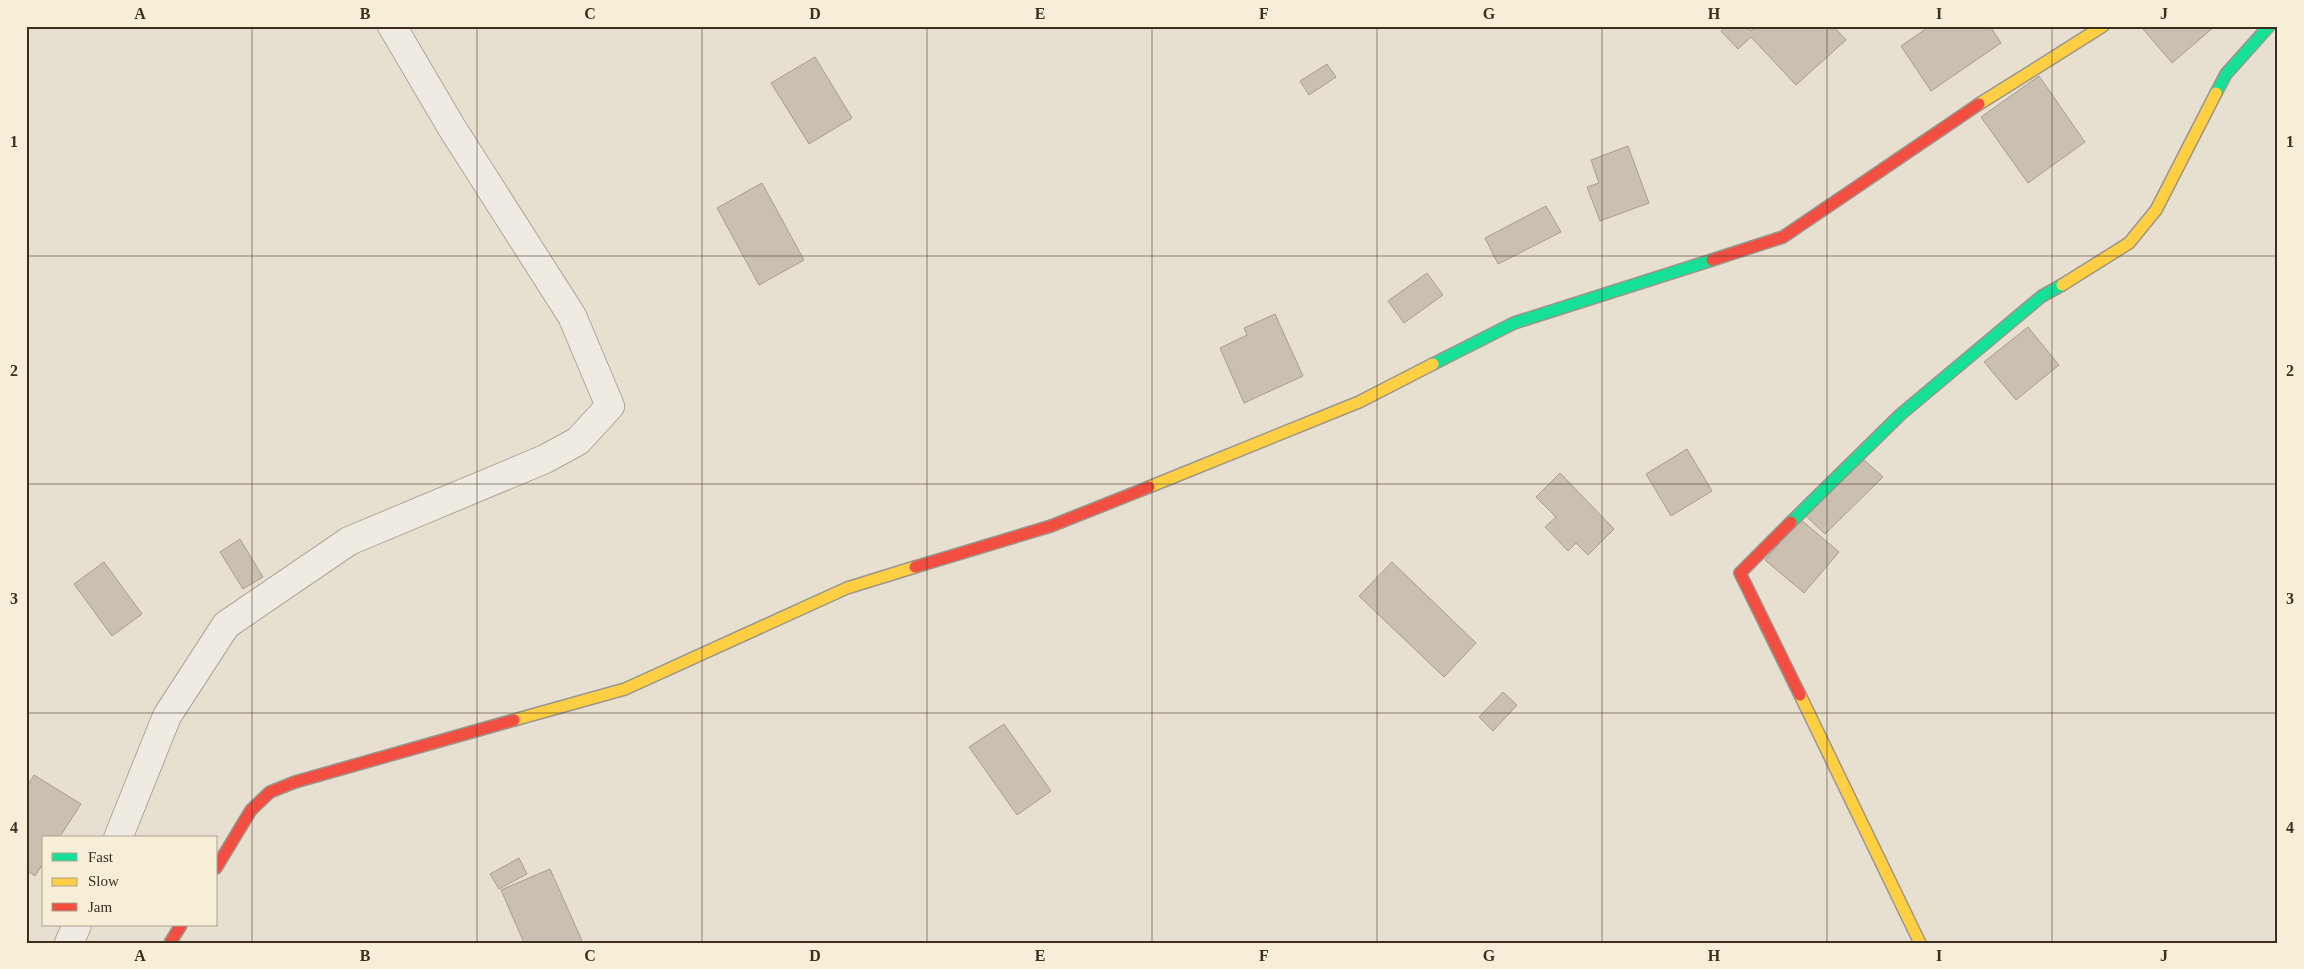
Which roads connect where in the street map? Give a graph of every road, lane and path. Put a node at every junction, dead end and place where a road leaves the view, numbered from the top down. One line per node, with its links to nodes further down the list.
1 (392, 26): 4 (street)
2 (2103, 26): 5 (street)
3 (2269, 26): 10 (street)
4 (119, 836)
5 (218, 865)
6 (77, 926): 8 (street)
7 (180, 926): 9 (street)
8 (69, 943)
9 (170, 943)
10 (1920, 943)

